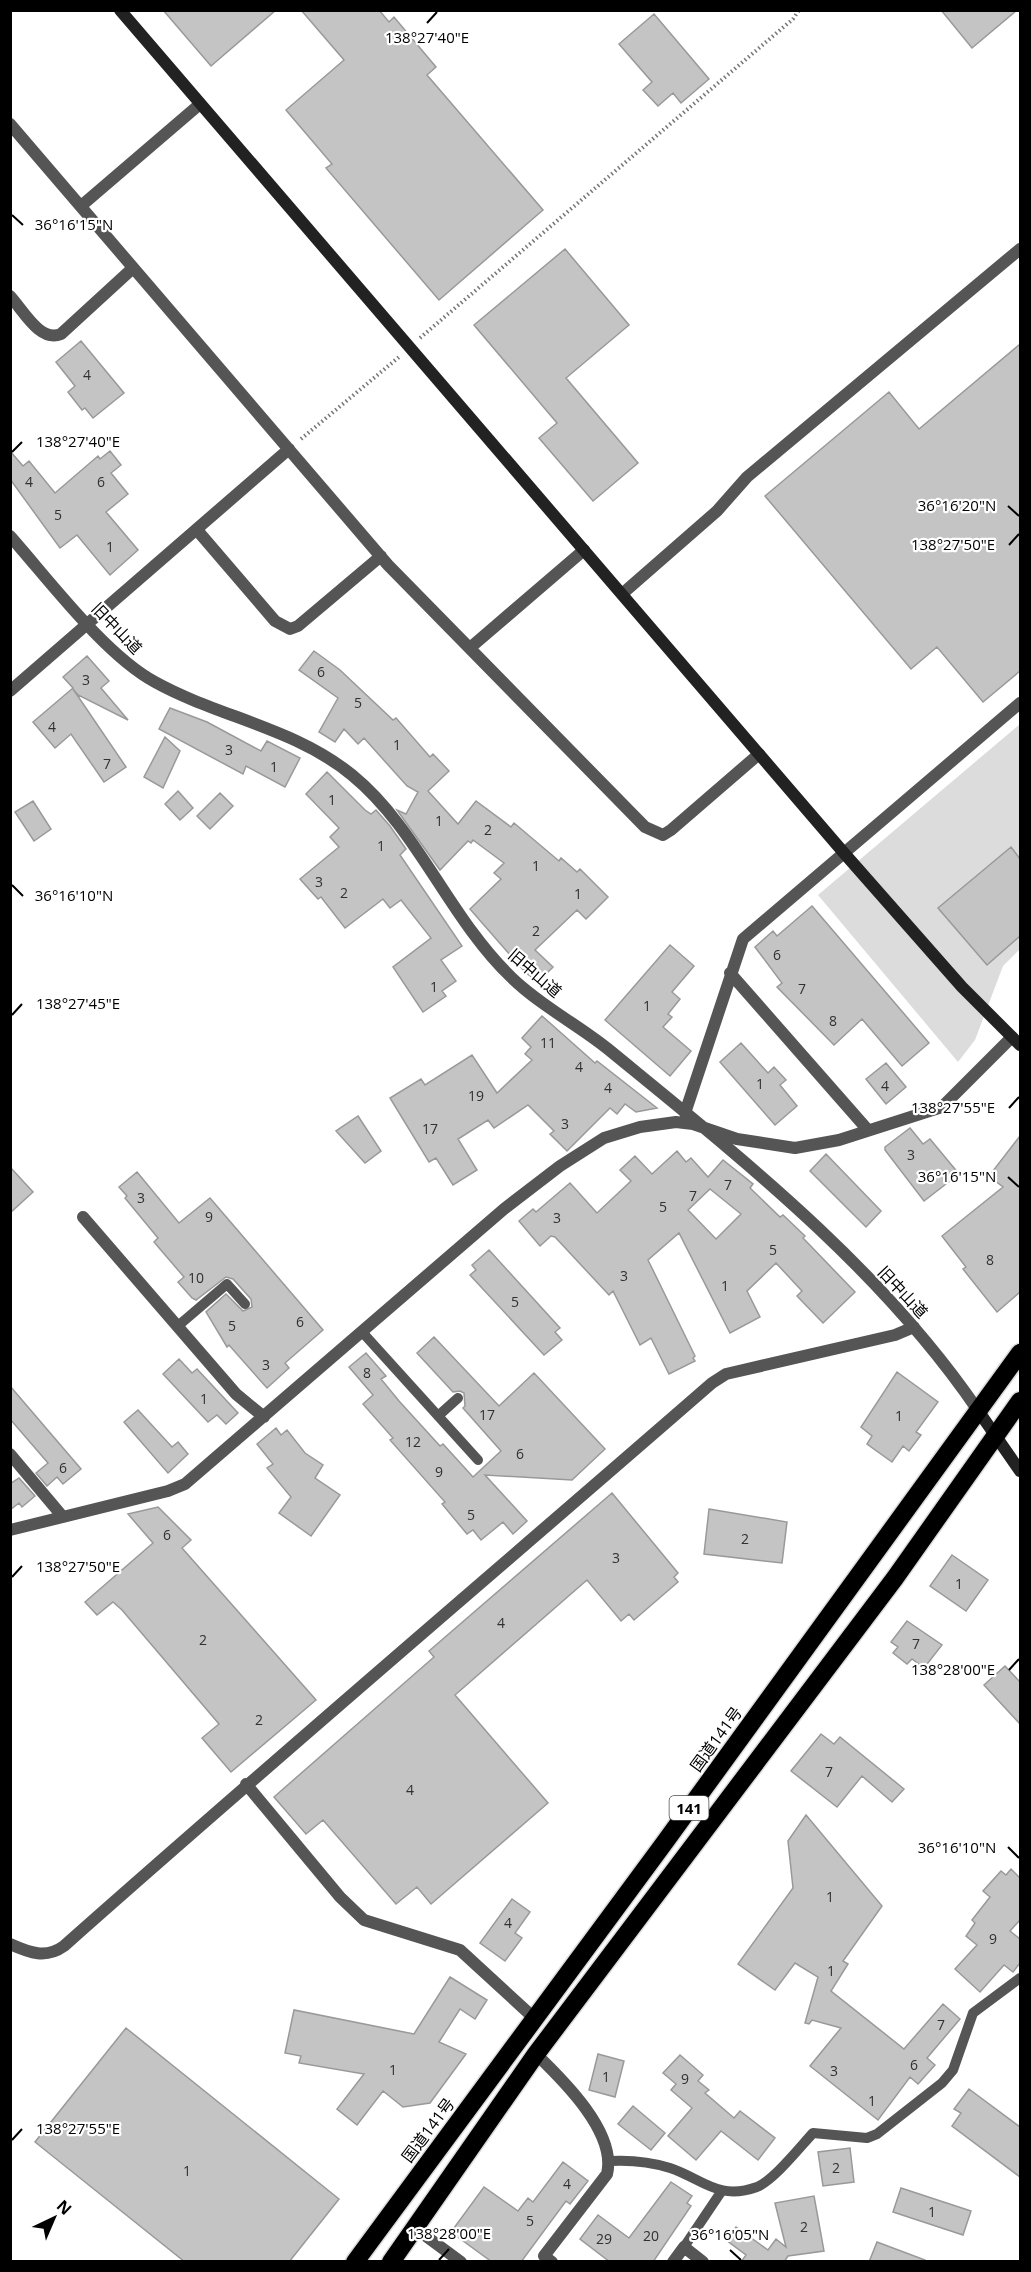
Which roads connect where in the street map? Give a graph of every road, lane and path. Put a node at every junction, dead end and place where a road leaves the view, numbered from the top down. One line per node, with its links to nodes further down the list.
1 (120, 10): 3 (street)
2 (799, 10): 9 (path)
3 (200, 104): 5 (street); 9 (street)
4 (10, 124): 5 (street)
5 (81, 206): 7 (street)
6 (1020, 249): 15 (street)
7 (133, 268): 8 (street); 10 (street)
8 (10, 296)
9 (408, 349): 10 (path); 13 (street)
10 (289, 449): 11 (street); 14 (street)
11 (197, 530): 14 (street); 16 (street)
12 (10, 536): 16 (street, 旧中山道)
13 (584, 550): 15 (street); 17 (street)
14 (381, 556): 17 (street)
15 (622, 594): 20 (street)
16 (88, 623): 18 (street); 24 (street, 旧中山道)
17 (471, 647): 20 (street)
18 (10, 691)
19 (1020, 703): 21 (street)
20 (759, 754): 21 (street)
21 (844, 853): 22 (street); 23 (street)
22 (730, 973): 24 (street); 26 (street)
23 (1016, 1041): 26 (street)
24 (685, 1113): 25 (street, 旧中山道)
25 (699, 1126): 26 (street); 30 (street, 旧中山道); 31 (street)
26 (867, 1129)
27 (82, 1217): 29 (street)
28 (245, 1304): 29 (lane)
29 (179, 1325): 37 (street)
30 (914, 1327): 35 (street, 旧中山道); 44 (street)
31 (363, 1333): 36 (lane); 37 (street)
32 (1020, 1353): 35 (highway, 国道141号 / 141)
33 (458, 1398): 36 (lane)
34 (1020, 1401): 38 (highway, 141)
35 (978, 1409): 38 (street, 旧中山道); 47 (highway, 国道141号 / 141)
36 (438, 1416): 40 (lane)
37 (264, 1417): 42 (street)
38 (996, 1436): 41 (street, 旧中山道); 48 (highway, 141)
39 (10, 1454): 42 (street)
40 (478, 1460)
41 (1020, 1471)
42 (63, 1517): 43 (street)
43 (10, 1530)
44 (246, 1784): 45 (street); 47 (street)
45 (10, 1944)
46 (1020, 1978): 50 (lane)
47 (534, 2018): 53 (highway, 国道141号 / 141)
48 (536, 2054): 49 (street); 51 (highway, 141)
49 (610, 2161): 50 (lane); 56 (street)
50 (721, 2192): 52 (lane)
51 (415, 2228): 54 (highway, 141); 55 (street)
52 (684, 2247): 57 (street); 58 (street)
53 (355, 2262)
54 (391, 2262)
55 (461, 2262)
56 (552, 2262)
57 (673, 2262)
58 (703, 2262)

